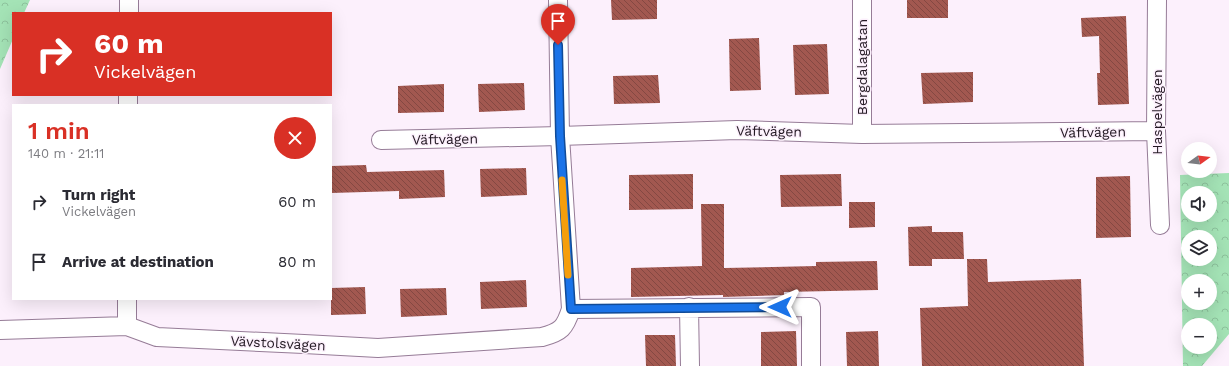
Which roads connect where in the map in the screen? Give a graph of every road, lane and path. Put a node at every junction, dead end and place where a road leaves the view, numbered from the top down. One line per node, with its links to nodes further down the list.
1 (129, 0): 5 (street)
2 (558, 0): 8 (street)
3 (862, 0): 7 (street, Bergdalagatan)
4 (1157, 0): 6 (street, Haspelvägen)
5 (129, 12)
6 (1156, 131): 7 (street, Väftvägen); 10 (street, Haspelvägen)
7 (862, 134): 8 (street, Väftvägen)
8 (560, 136): 9 (street, Väftvägen); 13 (street)
9 (381, 140)
10 (1160, 225)
11 (127, 300): 14 (street)
12 (689, 307): 13 (street); 16 (street); 17 (street)
13 (571, 309): 14 (street, Vävstolsvägen)
14 (127, 326): 15 (street, Vävstolsvägen)
15 (0, 330)
16 (690, 366)
17 (811, 366)

